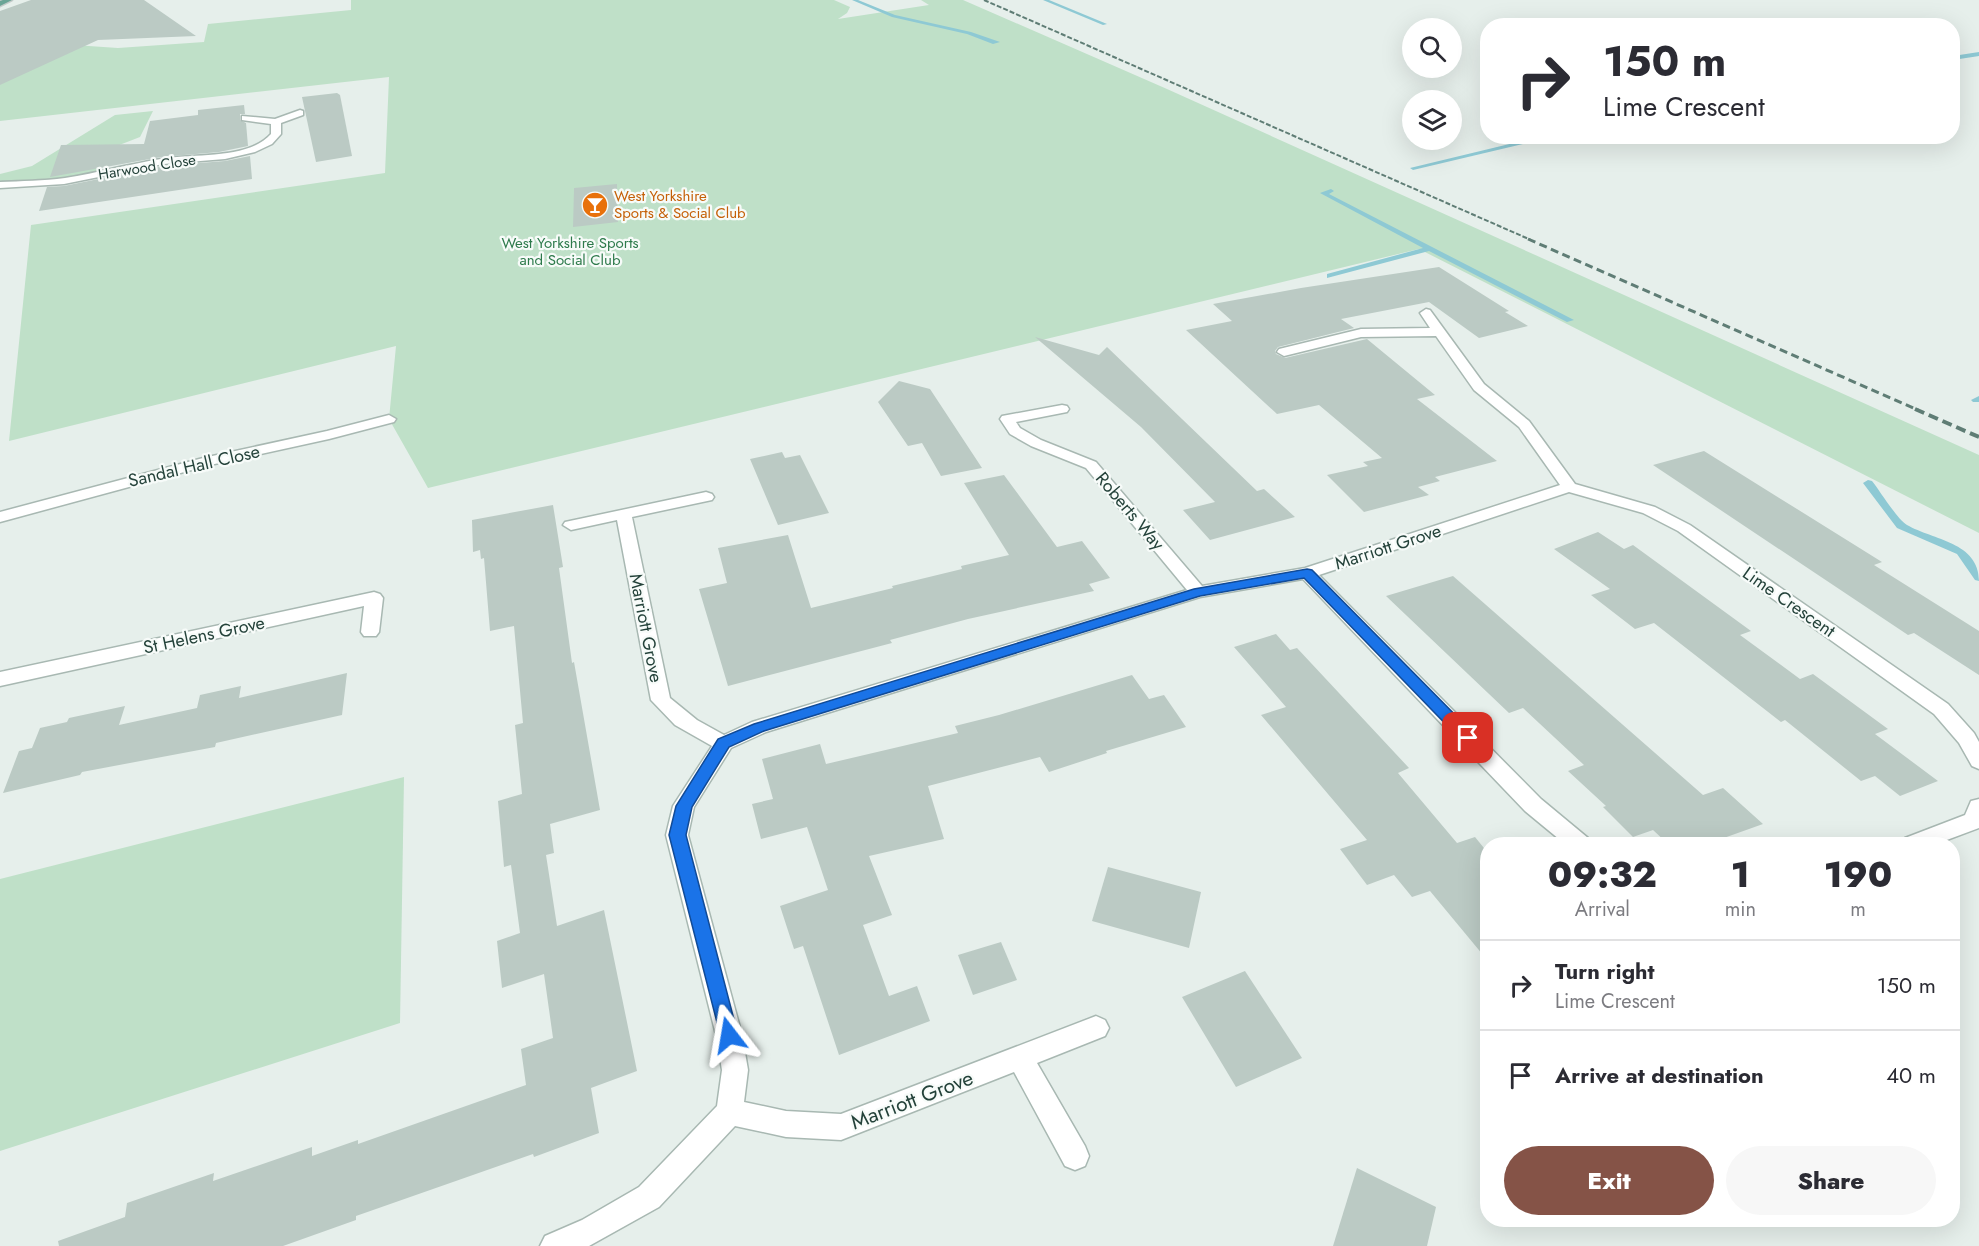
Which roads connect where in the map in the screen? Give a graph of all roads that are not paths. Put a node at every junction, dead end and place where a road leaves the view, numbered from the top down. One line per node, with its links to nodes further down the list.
1 (9, 0): 2 (main road)
2 (0, 4)
3 (300, 113): 5 (street)
4 (245, 118): 5 (street)
5 (276, 122): 6 (street, Harwood Close)
6 (0, 185)
7 (1426, 313): 8 (street)
8 (1438, 332): 9 (street); 12 (street)
9 (1284, 352)
10 (1062, 409): 18 (street, Roberts Way)
11 (389, 419): 14 (street, Sandal Hall Close)
12 (1569, 487): 17 (street, Marriott Grove); 22 (street, Lime Crescent)
13 (706, 497): 15 (street)
14 (0, 516)
15 (624, 516): 16 (street); 21 (street, Marriott Grove)
16 (571, 525)
17 (1307, 573): 18 (street, Marriott Grove); 24 (street)
18 (1198, 592): 21 (street, Marriott Grove)
19 (370, 632): 20 (street, St Helens Grove)
20 (0, 679)
21 (724, 743): 28 (street)
22 (1979, 761)
23 (1979, 807): 25 (street)
24 (1572, 837)
25 (1931, 837)
26 (1096, 1028): 27 (street, Marriott Grove)
27 (1020, 1058): 28 (street, Marriott Grove); 29 (street)
28 (730, 1112): 30 (street)
29 (1075, 1156)
30 (555, 1246)

